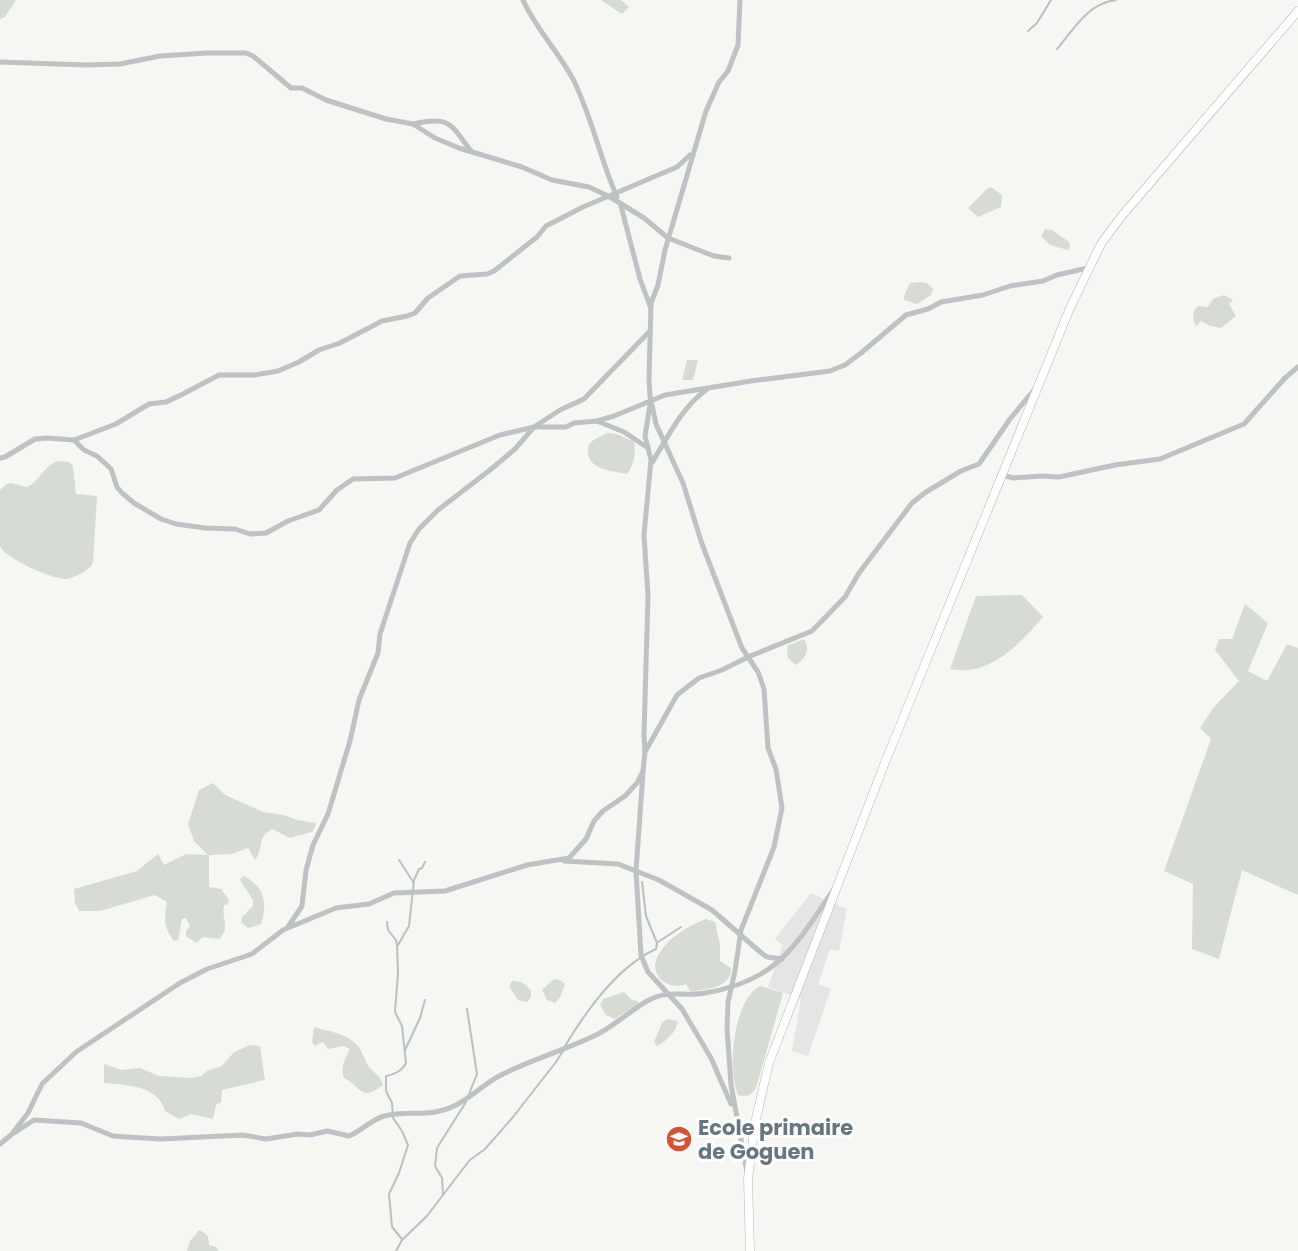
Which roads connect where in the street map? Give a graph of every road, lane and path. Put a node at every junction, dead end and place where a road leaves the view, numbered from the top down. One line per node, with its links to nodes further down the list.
1 (523, 0): 8 (street)
2 (740, 0): 6 (street)
3 (1298, 11): 12 (street)
4 (0, 62): 5 (street)
5 (413, 124): 7 (street); 7 (street)
6 (693, 151): 8 (street); 10 (street)
7 (473, 153): 8 (street)
8 (613, 195): 9 (street); 21 (street)
9 (621, 204): 10 (street); 13 (street)
10 (668, 238): 11 (street); 13 (street)
11 (729, 258)
12 (1088, 268): 16 (street); 17 (street)
13 (651, 310): 14 (street)
14 (650, 330): 18 (street); 20 (street)
15 (1298, 367): 26 (street)
16 (1039, 385): 26 (street); 27 (street)
17 (709, 388): 18 (street); 22 (street)
18 (651, 400): 19 (street); 22 (street); 23 (street)
19 (597, 421): 20 (street); 23 (street)
20 (534, 428): 21 (street); 33 (street)
21 (74, 440): 24 (street)
22 (665, 442): 25 (street); 27 (street)
23 (648, 448): 25 (street)
24 (0, 458)
25 (650, 466): 28 (street)
26 (1002, 475): 32 (street)
27 (748, 657): 28 (street); 34 (street)
28 (645, 752): 29 (street)
29 (643, 771): 30 (street); 31 (street)
30 (559, 861): 31 (street); 33 (street)
31 (636, 871): 34 (street); 37 (street)
32 (840, 880): 35 (street); 41 (street)
33 (287, 928): 39 (street)
34 (740, 934): 35 (street); 36 (street)
35 (782, 959): 36 (street)
36 (730, 988): 37 (street); 38 (street)
37 (668, 993): 38 (street); 39 (street)
38 (736, 1118): 41 (street)
39 (10, 1135): 40 (street)
40 (0, 1144)
41 (748, 1179): 42 (street)
42 (750, 1251)

